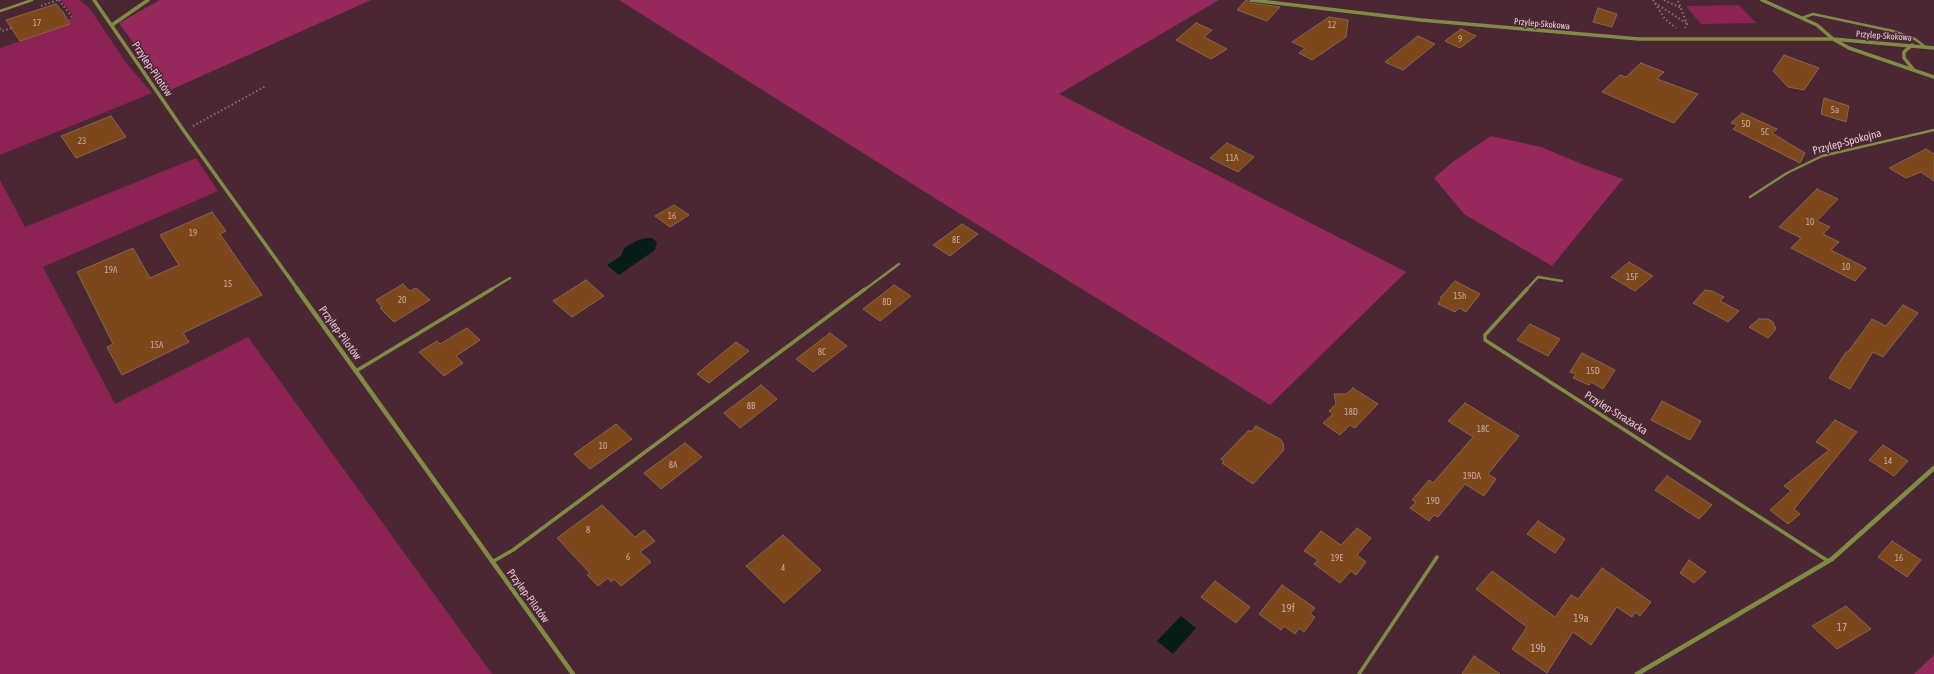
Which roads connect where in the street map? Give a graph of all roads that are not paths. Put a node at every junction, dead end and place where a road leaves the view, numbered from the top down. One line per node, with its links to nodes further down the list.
1 (32, 0): 6 (lane)
2 (94, 0): 8 (street, Przylep-Pilotów)
3 (148, 0): 8 (street)
4 (1251, 0): 9 (street, Przylep-Skokowa)
5 (1762, 0): 7 (street)
6 (0, 11)
7 (1802, 18): 9 (street); 11 (lane)
8 (112, 25): 20 (street, Przylep-Pilotów)
9 (1833, 39): 10 (street, Przylep-Skokowa); 13 (street)
10 (1912, 45): 11 (street, Przylep-Skokowa); 13 (street)
11 (1924, 46): 12 (street, Przylep-Skokowa)
12 (1934, 48)
13 (1914, 70): 14 (street)
14 (1934, 77)
15 (1934, 130): 16 (lane, Przylep-Spokojna)
16 (1750, 197)
17 (899, 264): 24 (lane)
18 (510, 278): 20 (lane)
19 (1562, 281): 23 (lane, Przylep-Strażacka)
20 (356, 371): 24 (street, Przylep-Pilotów)
21 (1934, 468): 23 (street)
22 (1437, 557): 26 (lane)
23 (1828, 561): 27 (street)
24 (492, 562): 25 (street, Przylep-Pilotów)
25 (573, 674)
26 (1360, 674)
27 (1637, 674)

